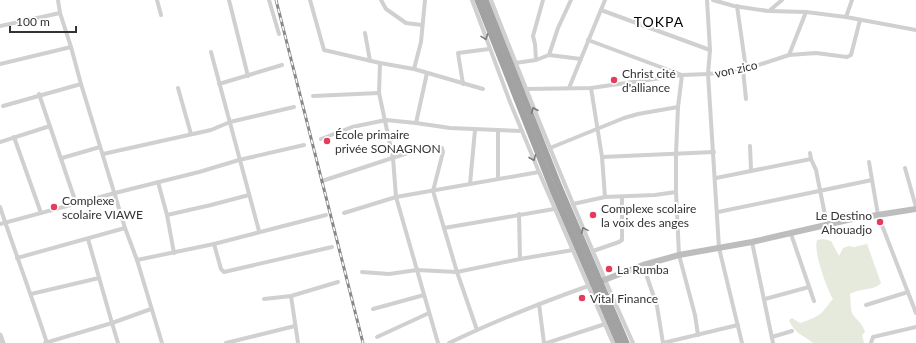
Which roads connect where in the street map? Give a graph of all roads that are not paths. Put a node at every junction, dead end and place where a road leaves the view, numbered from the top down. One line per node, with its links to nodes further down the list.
1 (58, 0): 23 (street)
2 (157, 0): 24 (street)
3 (229, 0): 51 (street)
4 (270, 0): 31 (street)
5 (310, 0): 41 (street)
6 (381, 0): 27 (street)
7 (425, 0): 27 (street)
8 (472, 0): 34 (street, one-way to 34)
9 (478, 0): 147 (highway)
10 (490, 0): 43 (street); 147 (highway)
11 (543, 0): 40 (street)
12 (571, 0): 37 (street)
13 (605, 0): 20 (street)
14 (707, 0): 35 (street)
15 (713, 0): 19 (street)
16 (736, 0): 19 (street)
17 (782, 0): 21 (street)
18 (852, 0): 25 (street)
19 (735, 6): 21 (street); 47 (street)
20 (601, 10): 32 (street); 35 (street)
21 (768, 11): 22 (street)
22 (806, 12): 25 (street); 38 (street)
23 (60, 13): 28 (street); 33 (street)
24 (161, 15)
25 (846, 17): 26 (street)
26 (860, 20): 29 (street); 38 (street, von zico)
27 (422, 25): 46 (street)
28 (0, 26)
29 (916, 30)
30 (365, 33): 41 (street)
31 (278, 34)
32 (588, 40): 39 (street); 50 (street)
33 (71, 47): 44 (street); 52 (street)
34 (489, 49): 54 (street); 74 (street)
35 (710, 50): 49 (street)
36 (211, 52): 53 (street)
37 (549, 55): 39 (street); 40 (street)
38 (789, 55): 47 (street, von zico)
39 (581, 59): 56 (street)
40 (536, 60): 43 (street)
41 (370, 61): 42 (street)
42 (380, 63): 46 (street); 60 (street)
43 (515, 63): 59 (street)
44 (0, 64)
45 (282, 65): 51 (street)
46 (414, 69): 48 (street)
47 (744, 69): 49 (street, von zico); 63 (street)
48 (427, 73): 54 (street); 69 (street)
49 (708, 74): 50 (street, von zico); 83 (street)
50 (682, 75): 57 (street, von zico); 66 (street)
51 (248, 76): 53 (street)
52 (80, 84): 61 (street); 81 (street)
53 (219, 84): 68 (street)
54 (463, 84): 58 (street)
55 (178, 88): 75 (street)
56 (569, 88): 57 (street, von zico); 59 (street, von zico)
57 (592, 88): 71 (street)
58 (483, 89)
59 (526, 89): 82 (street, one-way to 59)
60 (379, 93): 62 (street); 67 (street)
61 (39, 94): 64 (street); 70 (street)
62 (313, 96)
63 (746, 99)
64 (3, 106)
65 (294, 107): 68 (street)
66 (678, 107): 71 (street); 86 (street)
67 (386, 120): 69 (street); 77 (street); 89 (street)
68 (230, 122): 75 (street); 91 (street)
69 (416, 122): 72 (street)
70 (50, 126): 76 (street); 88 (street)
71 (598, 128): 82 (street); 87 (street)
72 (475, 130): 73 (street); 101 (street)
73 (498, 131): 74 (street); 97 (street)
74 (522, 131): 95 (street, one-way to 95)
75 (191, 134): 85 (street)
76 (14, 137): 78 (street); 116 (street)
77 (321, 139)
78 (0, 142)
79 (304, 145): 91 (street)
80 (750, 146): 94 (street)
81 (100, 147): 85 (street); 88 (street)
82 (550, 148): 111 (street)
83 (714, 152): 86 (street); 96 (street)
84 (810, 153): 90 (street)
85 (103, 154): 105 (street)
86 (676, 154): 87 (street); 104 (street)
87 (602, 157): 108 (street)
88 (62, 158): 110 (street)
89 (393, 158): 99 (street); 102 (street); 107 (street)
90 (811, 159): 94 (street); 103 (street)
91 (239, 160): 100 (street); 106 (street)
92 (869, 162): 98 (street)
93 (905, 168): 113 (street)
94 (751, 170): 96 (street)
95 (539, 172): 97 (street); 114 (street)
96 (716, 178): 115 (street)
97 (498, 179): 101 (street)
98 (872, 180): 103 (street); 121 (street)
99 (322, 181)
100 (158, 182): 105 (street); 119 (street)
101 (470, 184): 102 (street)
102 (433, 191): 107 (street); 126 (street)
103 (821, 191): 115 (street); 124 (street)
104 (676, 192): 109 (street); 137 (street)
105 (115, 193): 110 (street); 125 (street)
106 (250, 195): 119 (street); 127 (street)
107 (396, 197): 117 (street); 142 (street)
108 (605, 197): 109 (street); 111 (street)
109 (622, 197): 135 (street)
110 (76, 203): 116 (street)
111 (573, 204): 135 (street, one-way to 111)
112 (0, 207): 122 (street)
113 (916, 208): 121 (main road)
114 (554, 209): 118 (street); 134 (street)
115 (718, 212): 133 (street)
116 (41, 213): 122 (street)
117 (344, 213)
118 (519, 214): 126 (street); 139 (street)
119 (167, 215): 136 (street)
120 (326, 215): 127 (street)
121 (878, 215): 124 (main road); 149 (street)
122 (5, 223): 123 (street); 138 (street)
123 (0, 224)
124 (827, 225): 128 (main road)
125 (125, 228): 129 (street); 140 (street)
126 (444, 228): 144 (street)
127 (259, 231): 131 (street)
128 (791, 234): 130 (main road); 148 (street)
129 (88, 239): 138 (street); 145 (street)
130 (752, 242): 133 (main road); 154 (street)
131 (214, 244): 132 (street); 136 (street)
132 (332, 247)
133 (719, 248): 137 (main road); 164 (street)
134 (573, 250): 139 (street); 147 (street)
135 (593, 251): 147 (street)
136 (174, 253): 140 (street)
137 (679, 255): 141 (main road); 170 (street)
138 (17, 258): 150 (street)
139 (520, 259): 144 (street)
140 (137, 260): 159 (street)
141 (643, 265): 147 (main road); 187 (street)
142 (417, 270): 143 (street); 144 (street); 151 (street)
143 (362, 272)
144 (456, 272): 167 (street)
145 (99, 278): 150 (street); 162 (street)
146 (338, 282): 152 (street)
147 (596, 283): 156 (street); 163 (street); 184 (highway); 185 (highway); 186 (street)
148 (809, 287): 154 (street); 155 (street)
149 (908, 292): 157 (street); 161 (street)
150 (31, 294): 174 (street)
151 (424, 295): 158 (street); 160 (street)
152 (290, 296): 153 (street); 165 (street)
153 (264, 299)
154 (765, 299): 172 (street)
155 (814, 301)
156 (539, 304): 167 (street); 181 (street)
157 (866, 305)
158 (372, 309)
159 (151, 310): 162 (street); 176 (street)
160 (429, 313): 171 (street); 179 (street)
161 (916, 313)
162 (112, 323): 174 (street); 175 (street)
163 (605, 324): 182 (street); 183 (street)
164 (738, 325): 170 (street); 188 (street)
165 (295, 326): 177 (street); 178 (street)
166 (916, 327): 190 (street)
167 (477, 330): 180 (street)
168 (792, 331): 172 (street)
169 (0, 335): 173 (street)
170 (698, 335): 187 (street)
171 (378, 337)
172 (772, 337): 189 (street)
173 (3, 343)
174 (46, 343)
175 (118, 343)
176 (162, 343)
177 (226, 343)
178 (298, 343)
179 (438, 343)
180 (449, 343)
181 (544, 343)
182 (547, 343)
183 (613, 343)
184 (619, 343)
185 (626, 343)
186 (633, 343)
187 (663, 343)
188 (742, 343)
189 (773, 343)
190 (870, 343)

